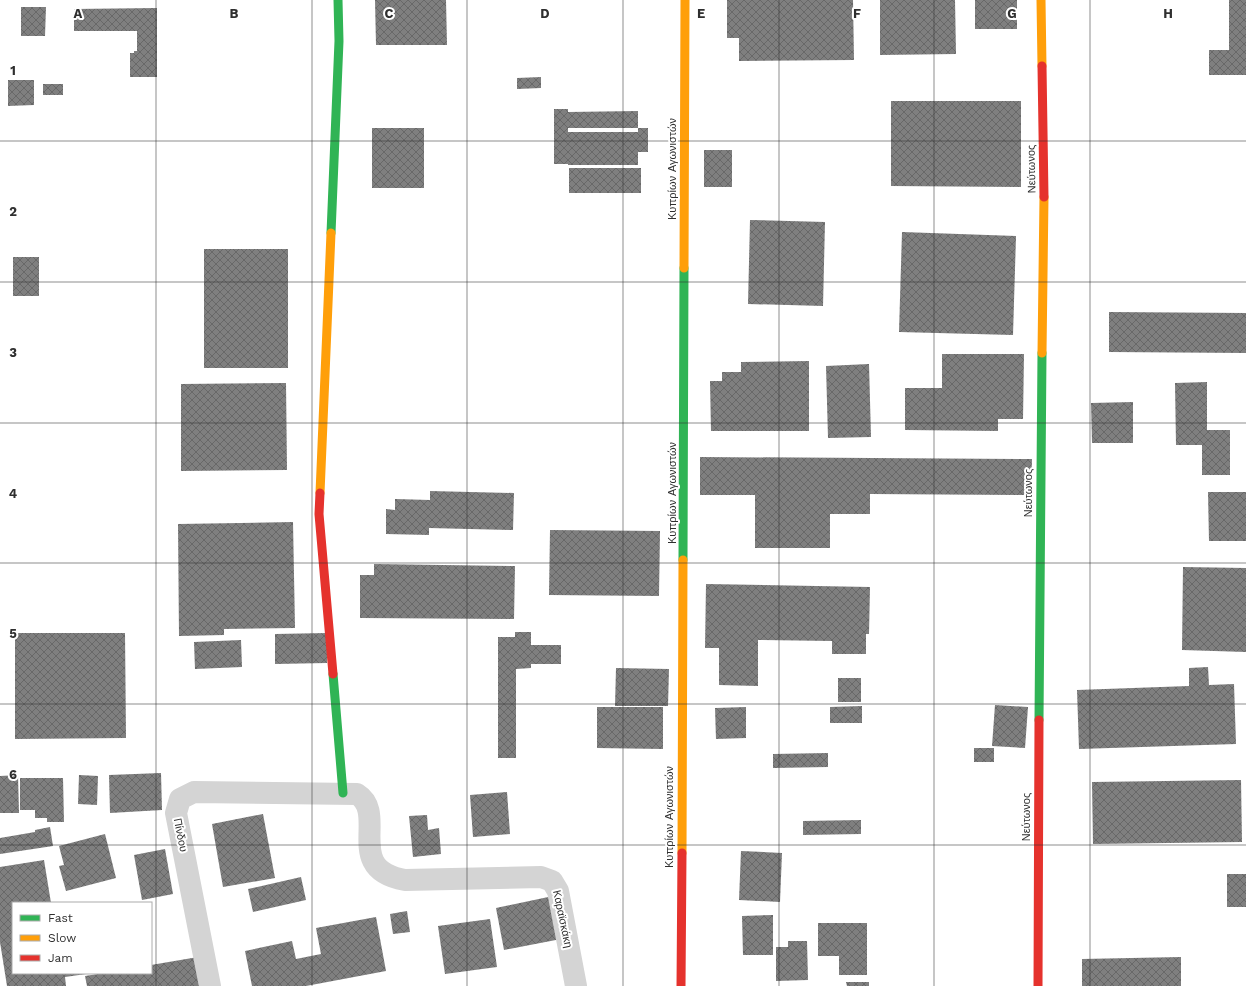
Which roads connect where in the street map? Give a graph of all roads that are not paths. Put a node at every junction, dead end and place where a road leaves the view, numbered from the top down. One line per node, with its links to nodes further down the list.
1 (338, 0): 4 (street)
2 (685, 0): 7 (street, Κυπρίων Αγωνιστών)
3 (1041, 0): 8 (street, Νεύτωνος)
4 (343, 793): 5 (street, Πίνδου); 6 (street, Καραϊσκάκη)
5 (210, 986)
6 (576, 986)
7 (681, 986)
8 (1038, 986)

